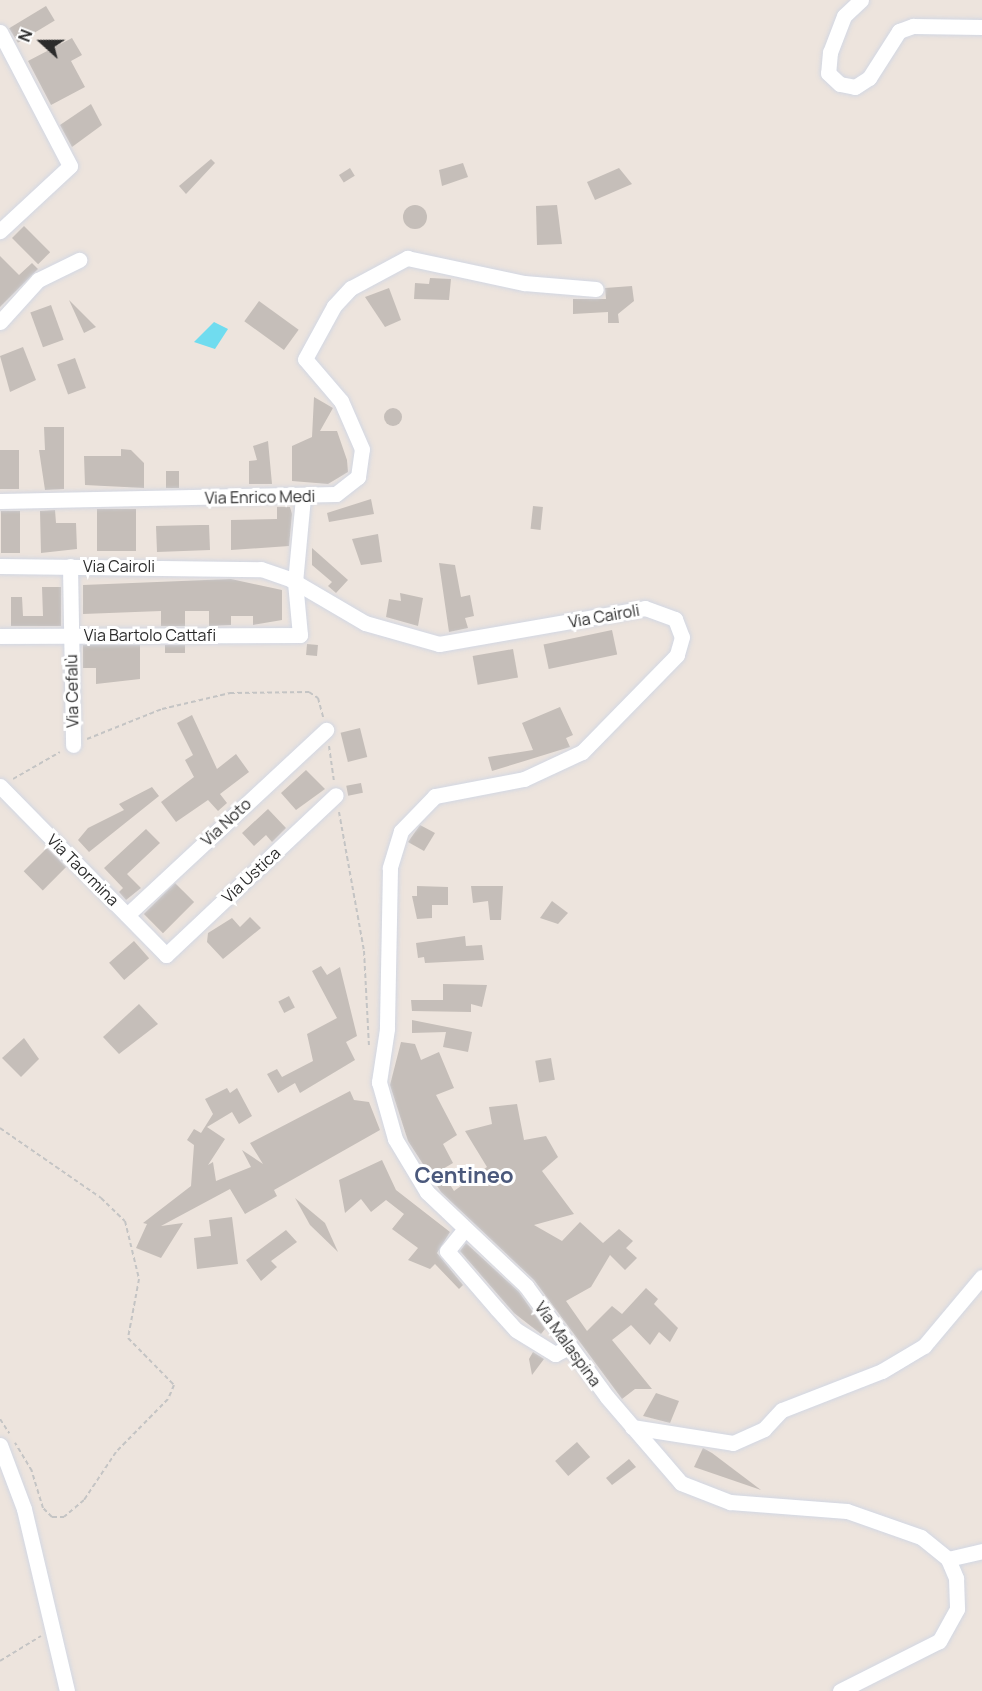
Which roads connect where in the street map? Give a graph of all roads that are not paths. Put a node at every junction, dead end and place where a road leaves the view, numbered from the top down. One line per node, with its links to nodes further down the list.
1 (861, 0): 2 (street)
2 (982, 27)
3 (0, 32): 4 (street)
4 (0, 231)
5 (79, 260): 7 (street)
6 (596, 289): 8 (street, Via Enrico Medi)
7 (0, 322)
8 (303, 497): 9 (street, Via Enrico Medi); 12 (street)
9 (0, 501)
10 (0, 566): 11 (street, Via Cairoli)
11 (70, 566): 12 (street, Via Cairoli); 14 (street, Via Cefalù)
12 (296, 582): 14 (street, Via Bartolo Cattafi); 21 (street, Via Cairoli)
13 (0, 636): 14 (street, Via Bartolo Cattafi)
14 (71, 636): 16 (street, Via Cefalù)
15 (326, 730): 19 (street, Via Noto)
16 (73, 745)
17 (0, 786): 19 (street, Via Taormina)
18 (336, 795): 20 (street, Via Ustica)
19 (127, 915): 20 (street, Via Taormina)
20 (166, 955)
21 (395, 1139): 22 (street, Via Malaspina)
22 (464, 1230): 24 (street, Via Malaspina); 24 (street)
23 (982, 1277): 25 (street)
24 (569, 1347): 25 (street, Via Malaspina)
25 (632, 1427): 28 (street, Via Malaspina)
26 (0, 1444): 29 (street)
27 (982, 1551): 28 (street)
28 (948, 1560): 30 (street)
29 (67, 1691)
30 (840, 1691)

